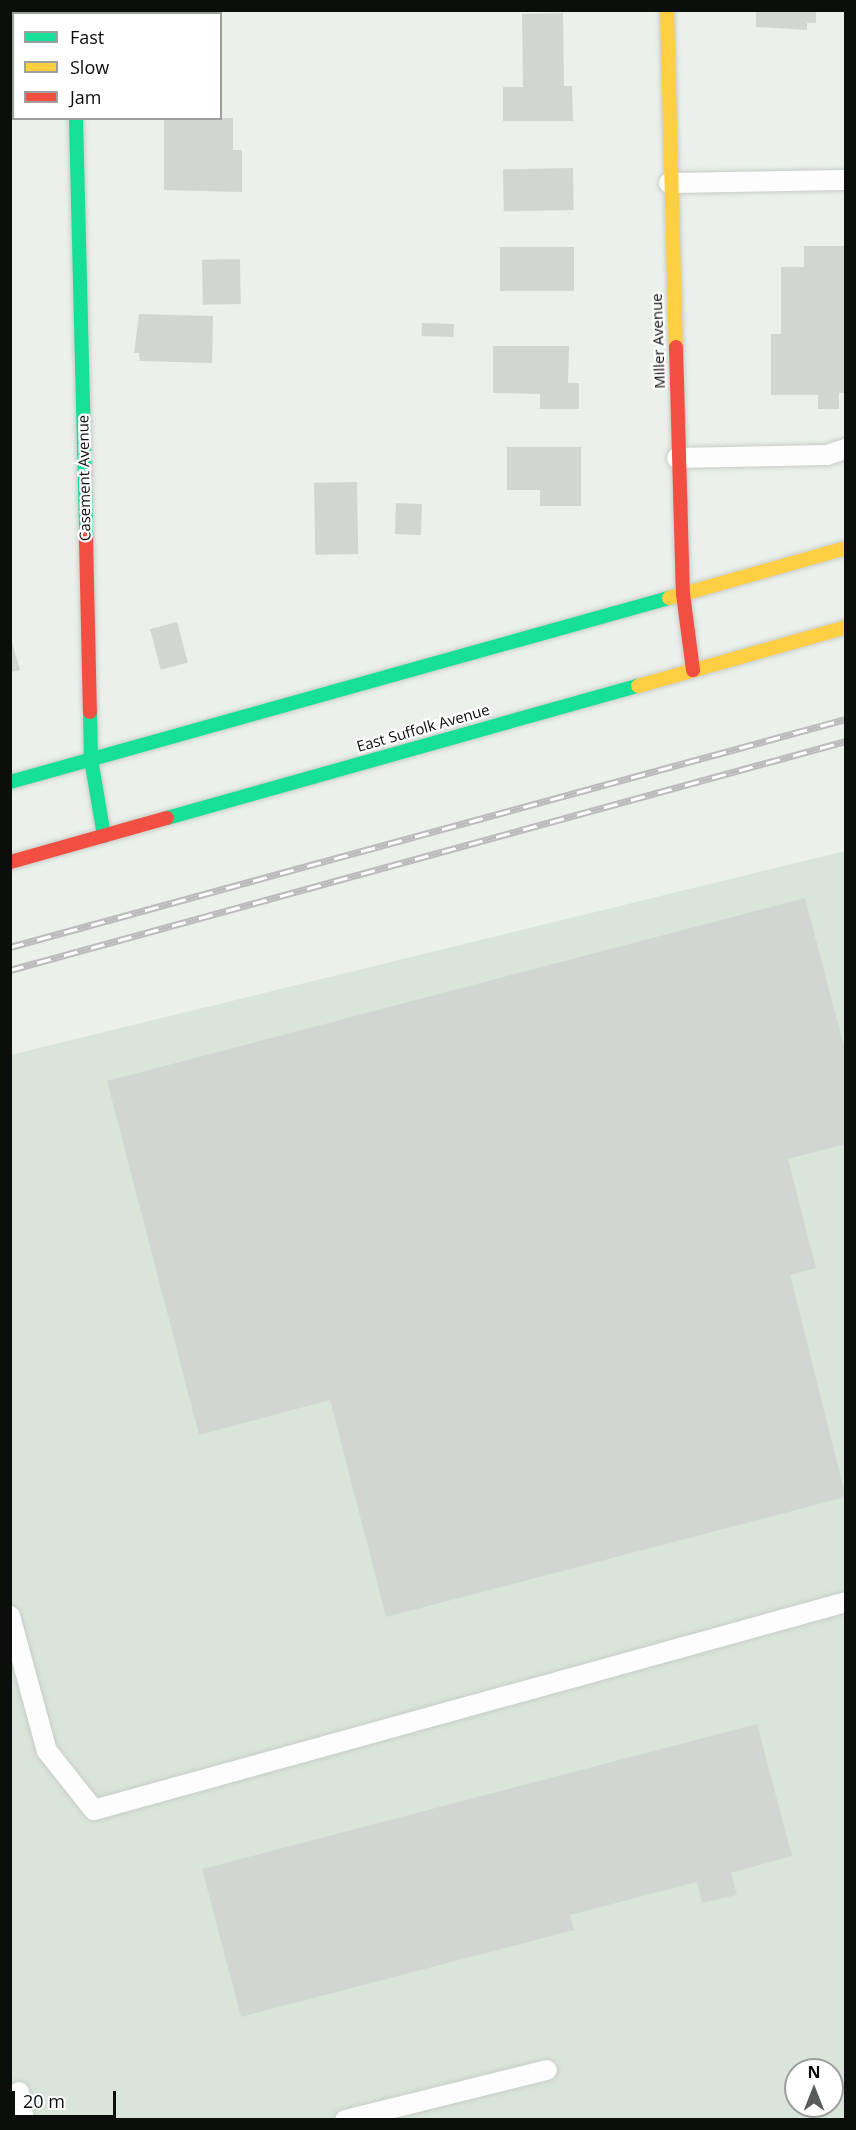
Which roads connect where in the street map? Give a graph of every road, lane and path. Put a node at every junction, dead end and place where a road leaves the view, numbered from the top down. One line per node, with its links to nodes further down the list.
1 (667, 10): 4 (main road, Miller Avenue)
2 (76, 120): 11 (main road, Casement Avenue)
3 (846, 180): 4 (lane)
4 (669, 183): 6 (main road, Miller Avenue)
5 (846, 450): 6 (lane)
6 (677, 458): 8 (main road, Miller Avenue)
7 (846, 548): 8 (main road)
8 (683, 594): 10 (main road, Miller Avenue); 11 (main road)
9 (846, 627): 10 (main road, East Suffolk Avenue)
10 (693, 670): 13 (main road, East Suffolk Avenue)
11 (91, 759): 12 (main road); 13 (main road, Casement Avenue)
12 (10, 782)
13 (104, 836): 14 (main road, East Suffolk Avenue)
14 (10, 862)
15 (846, 1602): 16 (lane)
16 (10, 1616)
17 (547, 2070): 20 (lane)
18 (19, 2092): 19 (lane)
19 (24, 2120)
20 (345, 2120)

